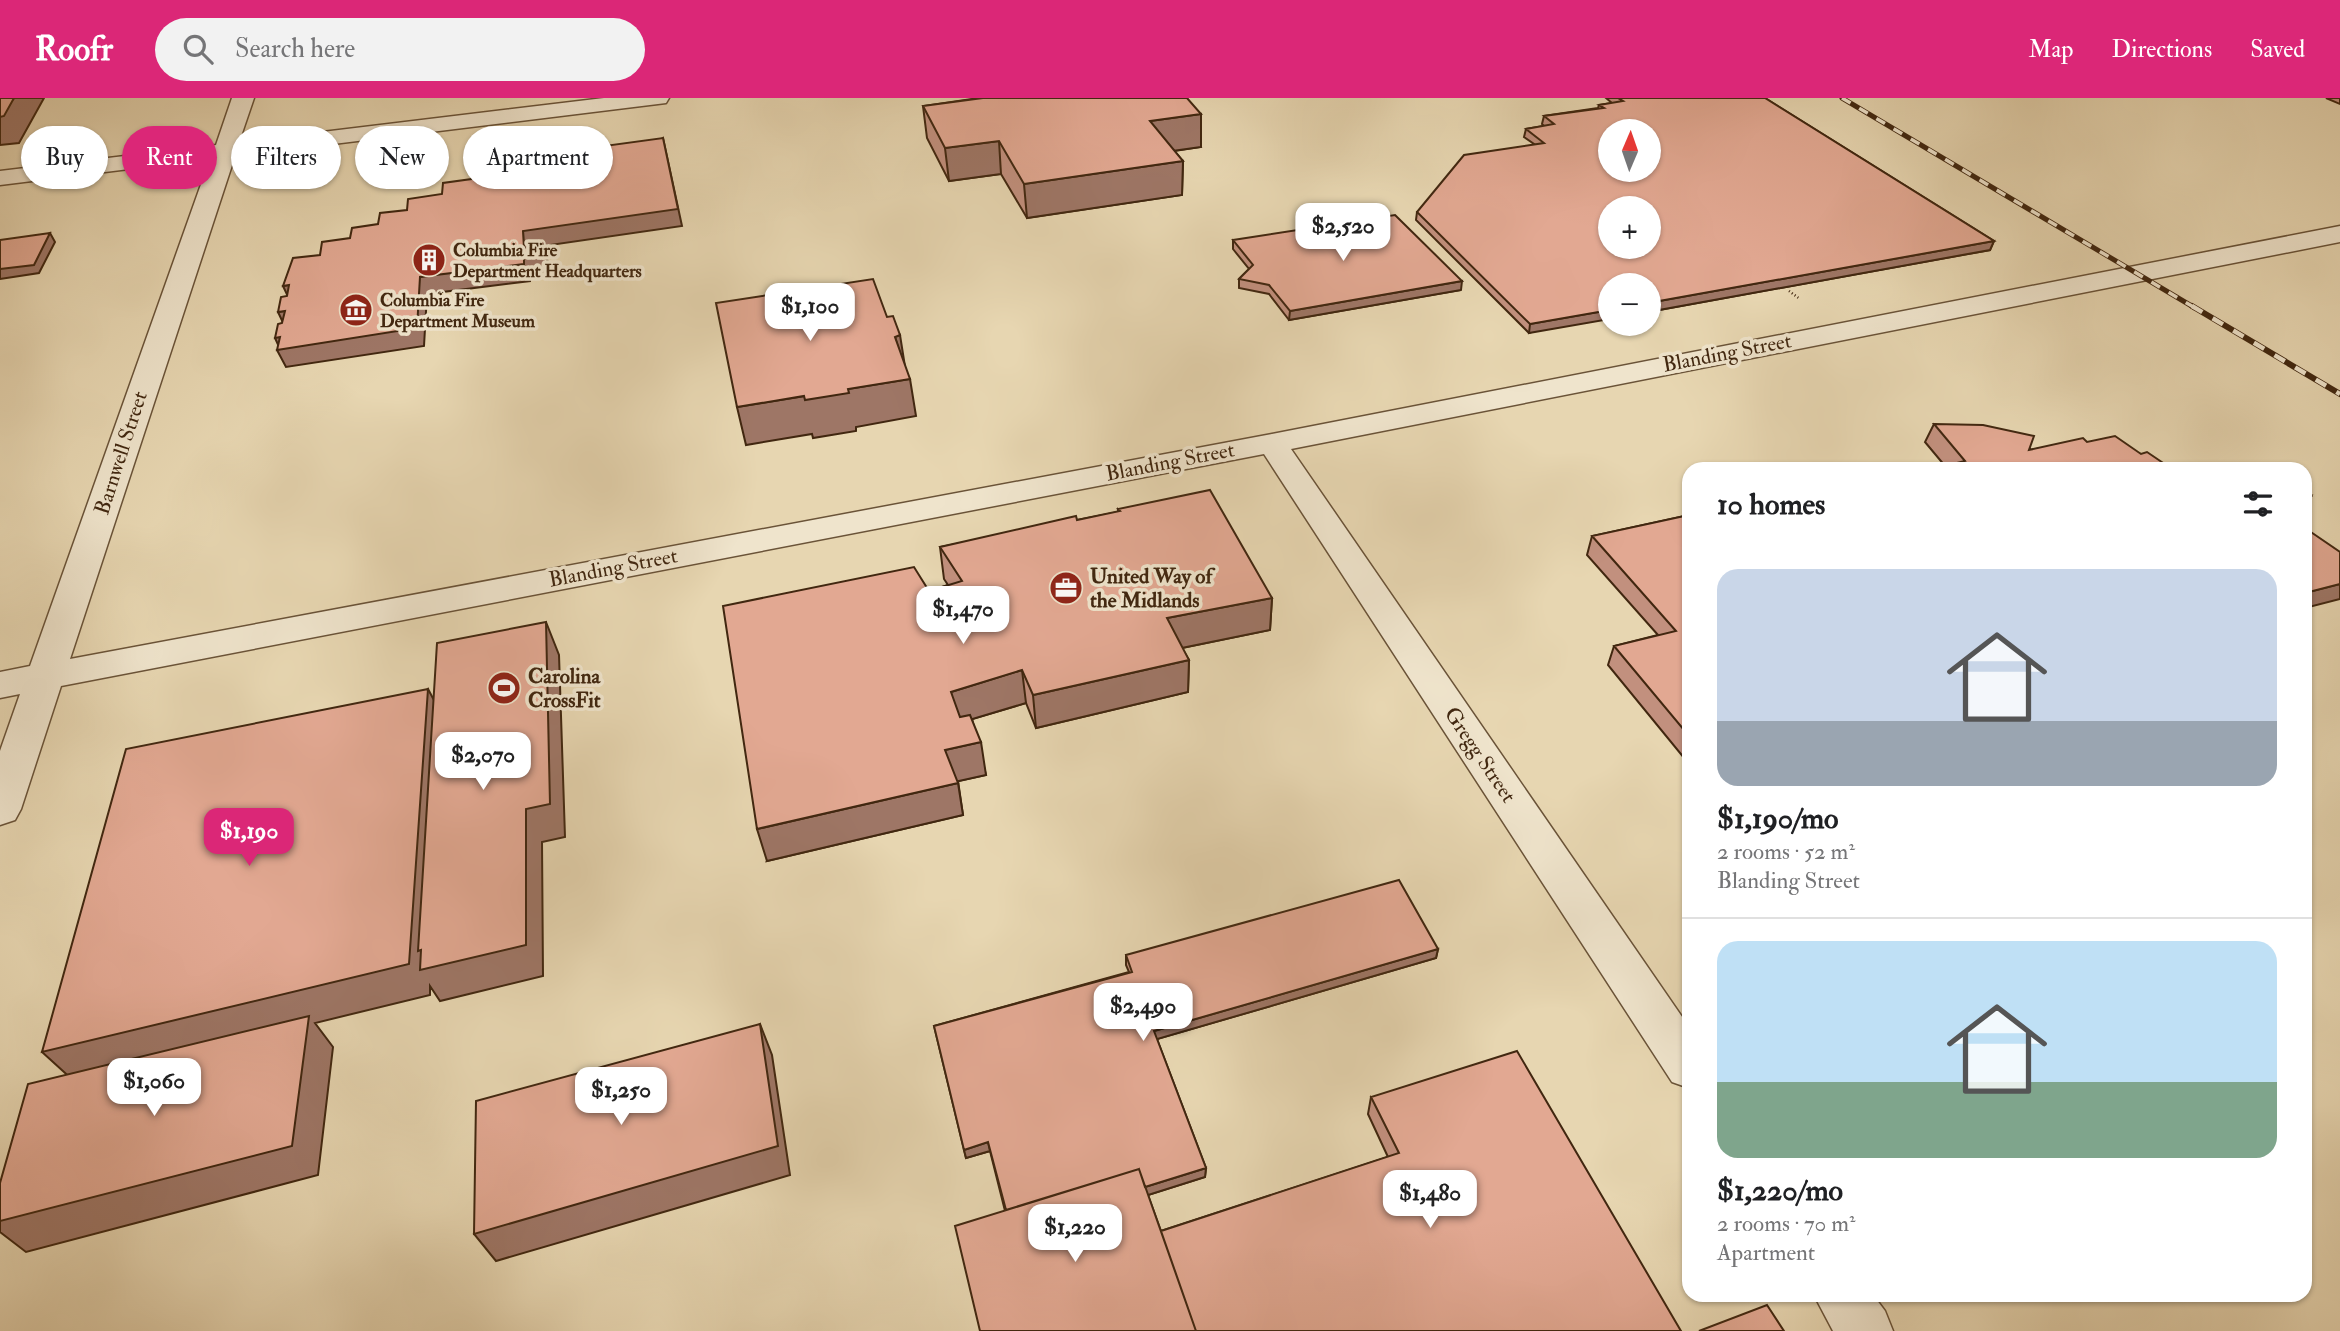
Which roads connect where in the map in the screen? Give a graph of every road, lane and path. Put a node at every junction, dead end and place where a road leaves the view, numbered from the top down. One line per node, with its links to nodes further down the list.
1 (243, 98): 3 (street, Barnwell Street)
2 (658, 98): 3 (street)
3 (226, 150): 4 (street); 7 (street, Barnwell Street)
4 (0, 178)
5 (2340, 234): 6 (street, Blanding Street)
6 (1272, 443): 7 (street, Blanding Street); 10 (street, Gregg Street)
7 (46, 677): 8 (street, Blanding Street); 9 (street, Barnwell Street)
8 (0, 685)
9 (0, 808)
10 (1682, 1057)
11 (1846, 1302): 12 (street)
12 (1865, 1331)

